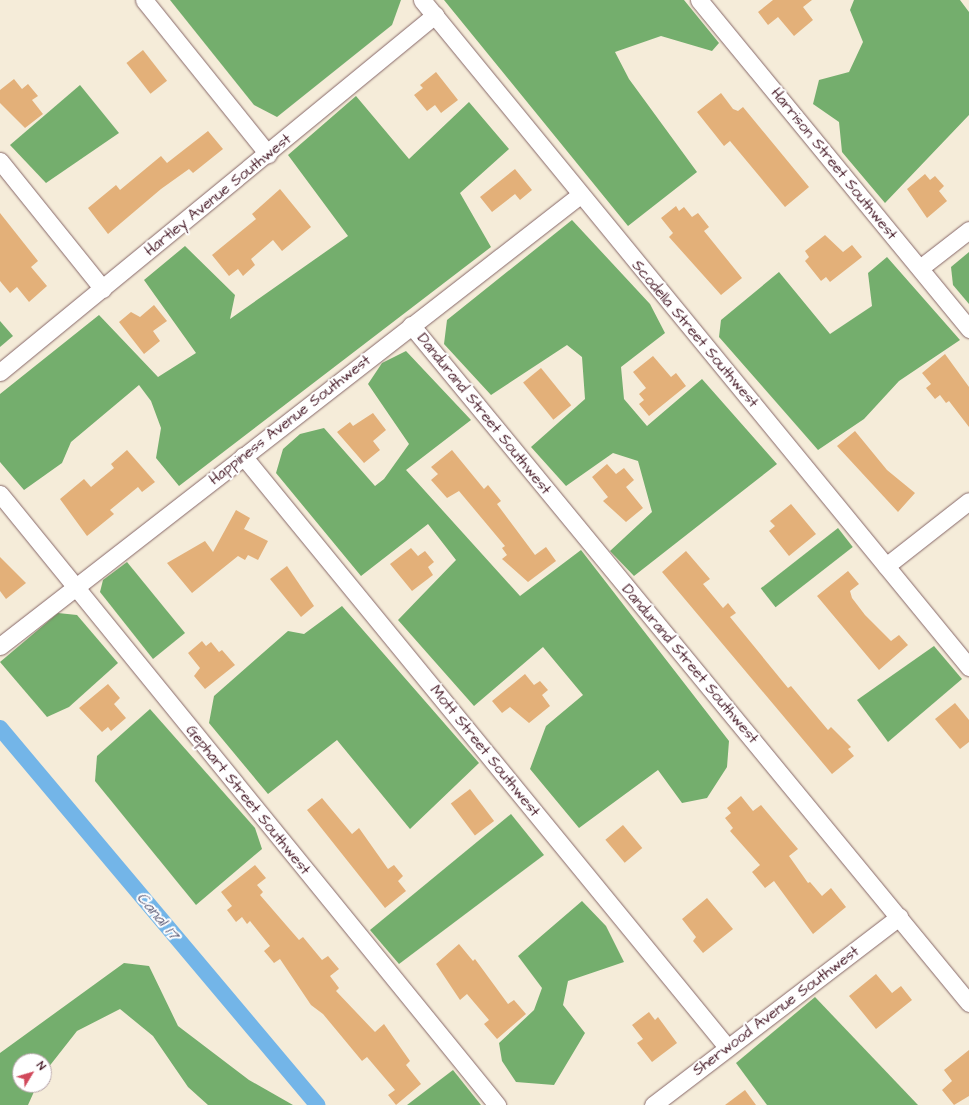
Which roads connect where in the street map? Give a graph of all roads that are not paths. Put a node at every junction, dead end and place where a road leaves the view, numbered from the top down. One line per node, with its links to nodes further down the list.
1 (144, 0): 5 (street)
2 (422, 0): 4 (street, Scodella Street Southwest)
3 (699, 0): 9 (street, Harrison Street Southwest)
4 (435, 15): 5 (street, Hartley Avenue Southwest); 7 (street, Scodella Street Southwest)
5 (268, 154): 10 (street, Hartley Avenue Southwest)
6 (0, 161): 10 (street)
7 (580, 195): 11 (street, Happiness Avenue Southwest); 17 (street, Scodella Street Southwest)
8 (969, 230): 9 (street)
9 (920, 268): 12 (street, Harrison Street Southwest)
10 (103, 289): 13 (street, Hartley Avenue Southwest)
11 (411, 325): 14 (street, Happiness Avenue Southwest); 21 (street, Dandurand Street Southwest)
12 (969, 329)
13 (0, 372)
14 (243, 456): 18 (street, Happiness Avenue Southwest); 23 (street, Mott Street Southwest)
15 (0, 494): 18 (street, Gephart Street Southwest)
16 (969, 501): 17 (street)
17 (886, 566): 20 (street, Scodella Street Southwest)
18 (76, 588): 19 (street, Happiness Avenue Southwest); 24 (street, Gephart Street Southwest)
19 (0, 646)
20 (969, 667)
21 (899, 918): 22 (street, Dandurand Street Southwest); 23 (street, Sherwood Avenue Southwest)
22 (969, 1004)
23 (727, 1047): 25 (street, Sherwood Avenue Southwest)
24 (497, 1105)
25 (653, 1105)

